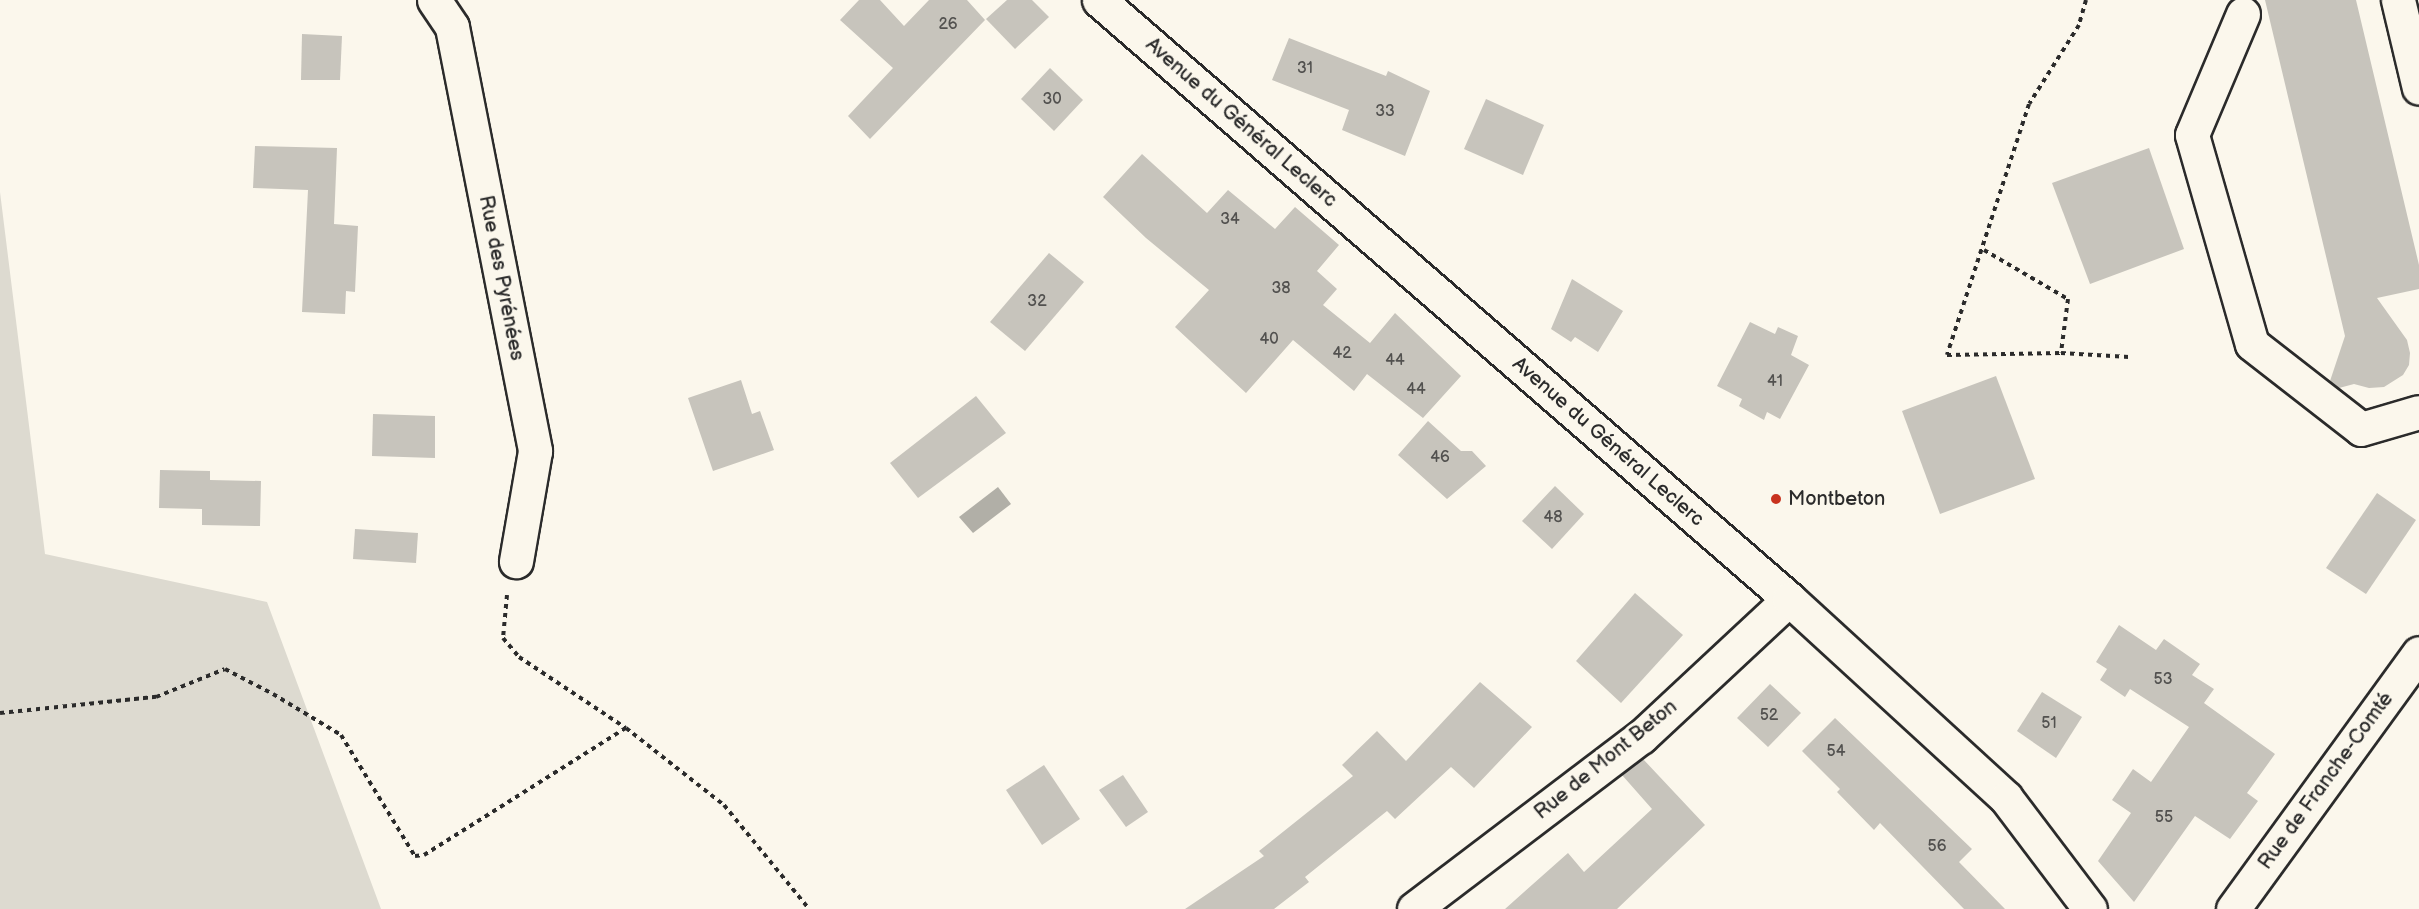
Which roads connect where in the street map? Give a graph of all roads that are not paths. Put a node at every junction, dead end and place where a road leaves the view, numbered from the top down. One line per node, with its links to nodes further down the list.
1 (434, 0): 7 (street, Rue des Pyrénées)
2 (1101, 0): 8 (street, Avenue du Général Leclerc)
3 (2398, 0): 5 (street)
4 (2243, 14): 6 (street)
5 (2419, 87)
6 (2419, 412)
7 (516, 561)
8 (1789, 599): 10 (street, Rue de Mont Beton); 11 (street, Avenue du Général Leclerc)
9 (2419, 653): 12 (street, Rue de Franche-Comté)
10 (1414, 909)
11 (2090, 909)
12 (2233, 909)

